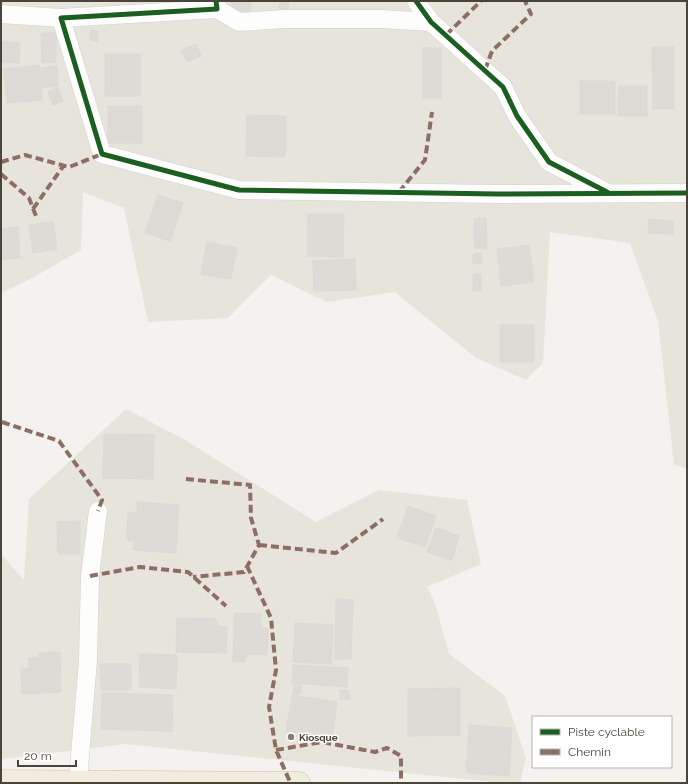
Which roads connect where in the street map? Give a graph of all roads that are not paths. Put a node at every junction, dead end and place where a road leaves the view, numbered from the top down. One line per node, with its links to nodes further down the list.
1 (416, 1): 5 (street)
2 (216, 5): 4 (street); 5 (street)
3 (1, 14): 4 (street)
4 (61, 18): 6 (street)
5 (431, 22): 6 (street)
6 (608, 193): 7 (street)
7 (687, 193)
8 (98, 512): 9 (street)
9 (78, 780): 11 (highway); 12 (highway)
10 (1, 781): 11 (highway)
11 (36, 782)
12 (289, 783)

